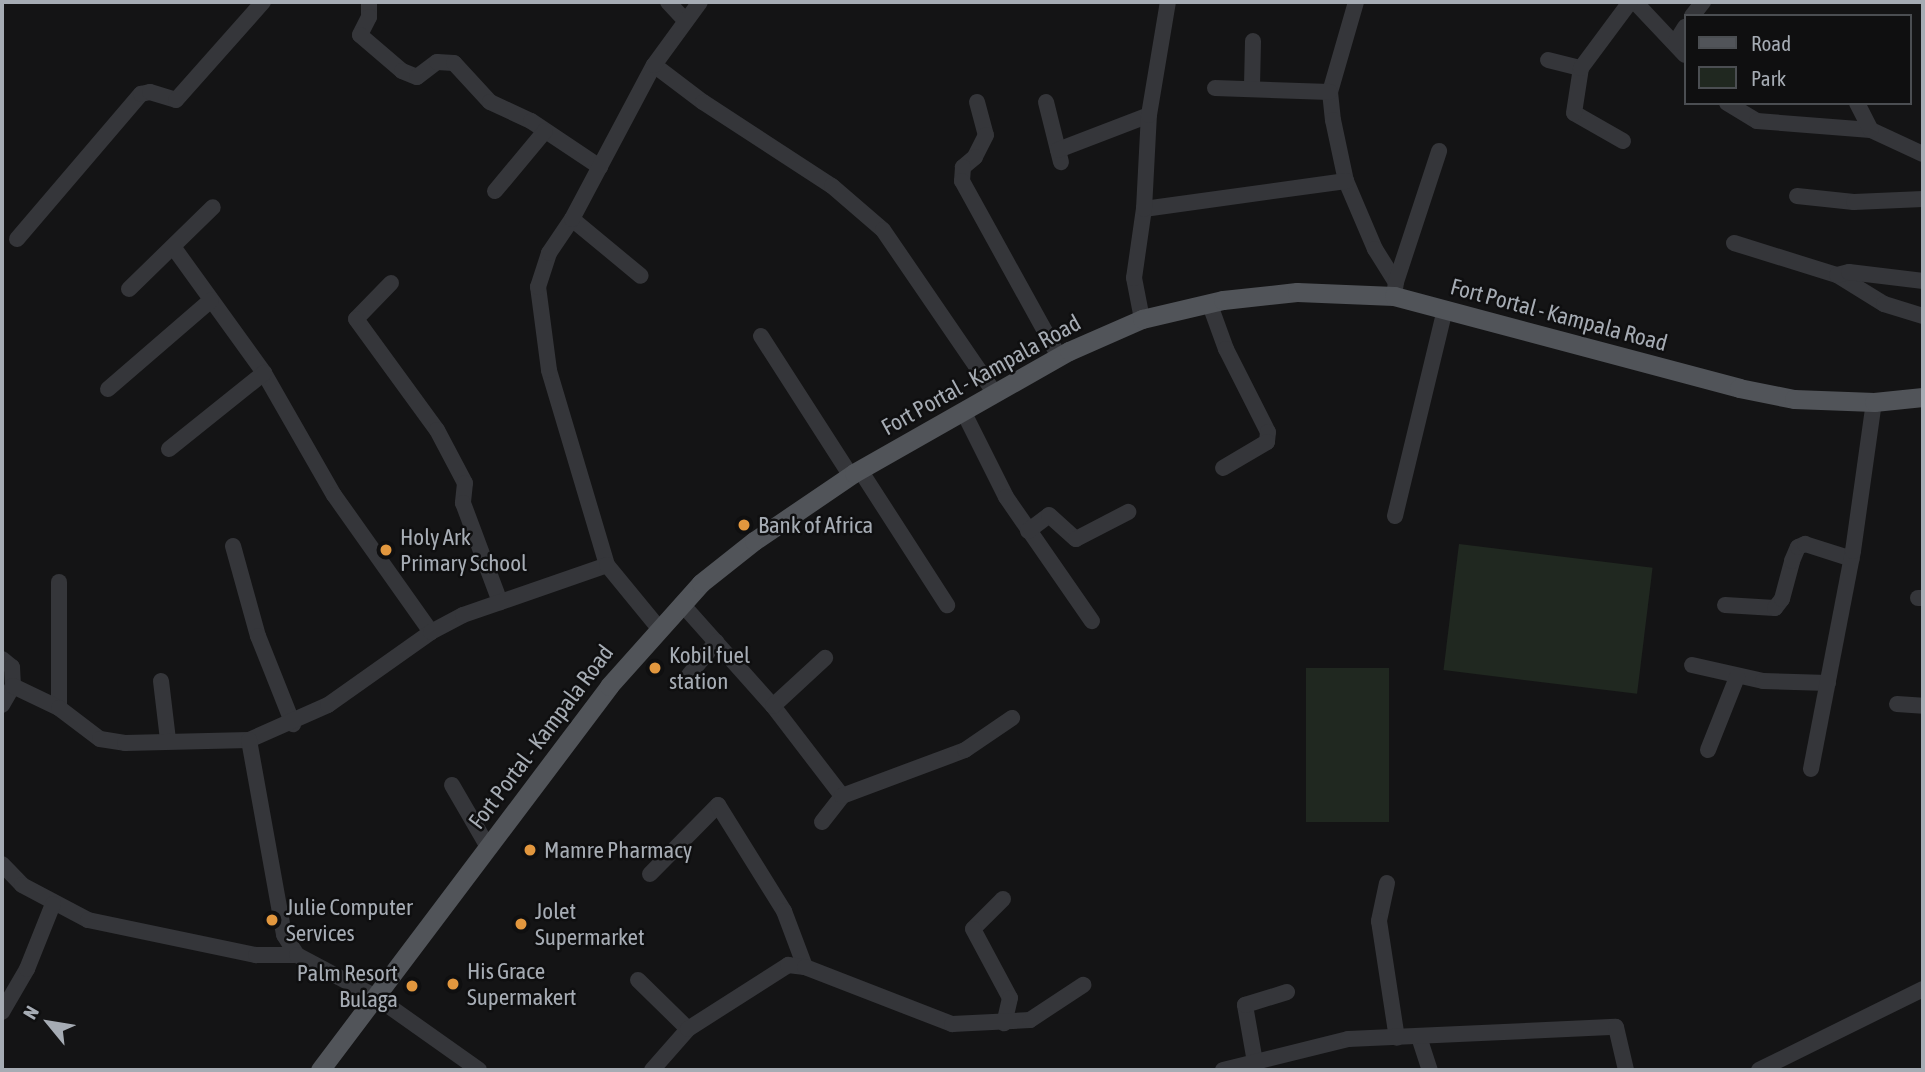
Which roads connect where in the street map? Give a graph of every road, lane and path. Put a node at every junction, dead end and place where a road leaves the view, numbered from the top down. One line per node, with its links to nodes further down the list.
1 (263, 2): 36 (street)
2 (369, 2): 24 (street)
3 (668, 2): 8 (street)
4 (700, 2): 8 (street)
5 (1168, 2): 22 (street)
6 (1356, 2): 17 (street)
7 (1633, 2): 11 (street); 14 (street)
8 (686, 21): 13 (street)
9 (1684, 31): 11 (street)
10 (1253, 41): 15 (street)
11 (1680, 49)
12 (1548, 60): 14 (street)
13 (654, 65): 28 (street); 54 (street)
14 (1581, 68): 25 (street)
15 (1252, 86): 16 (street); 17 (street)
16 (1215, 88)
17 (1329, 92): 29 (street)
18 (977, 102): 51 (street)
19 (1046, 102): 22 (street)
20 (1730, 105): 23 (street)
21 (1858, 105): 23 (street)
22 (1149, 115): 34 (street)
23 (1871, 130): 27 (street)
24 (545, 131): 28 (street); 30 (street)
25 (1623, 141)
26 (1440, 151): 44 (street)
27 (1923, 154)
28 (600, 167): 35 (street)
29 (1346, 181): 34 (street); 44 (street)
30 (495, 191)
31 (1797, 197): 32 (street)
32 (1923, 199)
33 (213, 206): 38 (street)
34 (1144, 209): 49 (street)
35 (572, 219): 40 (street); 66 (street)
36 (17, 239)
37 (1734, 243): 39 (street)
38 (174, 248): 43 (street); 45 (street)
39 (1837, 275): 41 (street); 48 (street)
40 (641, 276)
41 (1923, 281)
42 (391, 284): 68 (street)
43 (129, 289)
44 (1395, 289): 46 (main road, Fort Portal - Kampala Road); 47 (main road, Fort Portal - Kampala Road)
45 (211, 300): 52 (street); 53 (street)
46 (1210, 305): 49 (main road, Fort Portal - Kampala Road); 59 (street)
47 (1445, 309): 56 (main road, Fort Portal - Kampala Road); 62 (street)
48 (1923, 316)
49 (1143, 319): 51 (main road, Fort Portal - Kampala Road)
50 (761, 336): 60 (street)
51 (1059, 357): 54 (main road, Fort Portal - Kampala Road)
52 (264, 373): 58 (street); 74 (street)
53 (108, 389)
54 (994, 392): 57 (main road, Fort Portal - Kampala Road)
55 (1923, 397): 56 (main road, Fort Portal - Kampala Road)
56 (1874, 402): 65 (street)
57 (963, 411): 60 (main road, Fort Portal - Kampala Road); 63 (street)
58 (169, 449)
59 (1223, 468)
60 (855, 473): 69 (main road, Fort Portal - Kampala Road); 70 (street)
61 (1128, 512): 63 (street)
62 (1395, 516)
63 (1028, 531): 72 (street)
64 (233, 546): 90 (street)
65 (1852, 559): 71 (street); 82 (street)
66 (607, 565): 68 (street); 73 (street)
67 (58, 582): 88 (street)
68 (500, 602): 74 (street)
69 (682, 604): 73 (main road, Fort Portal - Kampala Road); 75 (street)
70 (947, 605)
71 (1725, 605)
72 (1092, 621)
73 (659, 627): 98 (main road, Fort Portal - Kampala Road)
74 (430, 632): 90 (street)
75 (716, 642): 79 (street); 86 (street)
76 (825, 658): 86 (street)
77 (2, 659): 83 (street)
78 (1692, 666): 80 (street)
79 (689, 675)
80 (1737, 677): 82 (street); 93 (street)
81 (160, 681): 91 (street)
82 (1828, 683): 94 (street)
83 (13, 686): 85 (street); 88 (street)
84 (1897, 704): 87 (street)
85 (2, 705)
86 (773, 706): 96 (street)
87 (1923, 706)
88 (60, 708): 91 (street)
89 (1012, 718): 96 (street)
90 (293, 724): 92 (street)
91 (168, 740): 92 (street)
92 (249, 740): 104 (street)
93 (1708, 750)
94 (1811, 769)
95 (452, 785): 98 (street)
96 (842, 796): 97 (street)
97 (822, 822)
98 (488, 847): 110 (main road, Fort Portal - Kampala Road)
99 (2, 864): 103 (street)
100 (650, 874): 105 (street)
101 (1387, 883): 115 (street)
102 (1003, 899): 112 (street)
103 (53, 904): 104 (street); 111 (street)
104 (297, 955): 110 (street)
105 (805, 967): 112 (street); 113 (street)
106 (638, 980): 113 (street)
107 (1083, 985): 112 (street)
108 (1923, 989): 123 (street)
109 (1287, 992): 116 (street)
110 (376, 997): 117 (main road, Fort Portal - Kampala Road); 118 (street)
111 (2, 1013)
112 (1004, 1023)
113 (688, 1029): 119 (street)
114 (1419, 1037): 115 (street); 121 (street); 122 (street)
115 (1397, 1038): 116 (street)
116 (1255, 1062): 120 (street)
117 (320, 1070)
118 (480, 1070)
119 (652, 1070)
120 (1223, 1070)
121 (1430, 1070)
122 (1626, 1070)
123 (1759, 1070)

